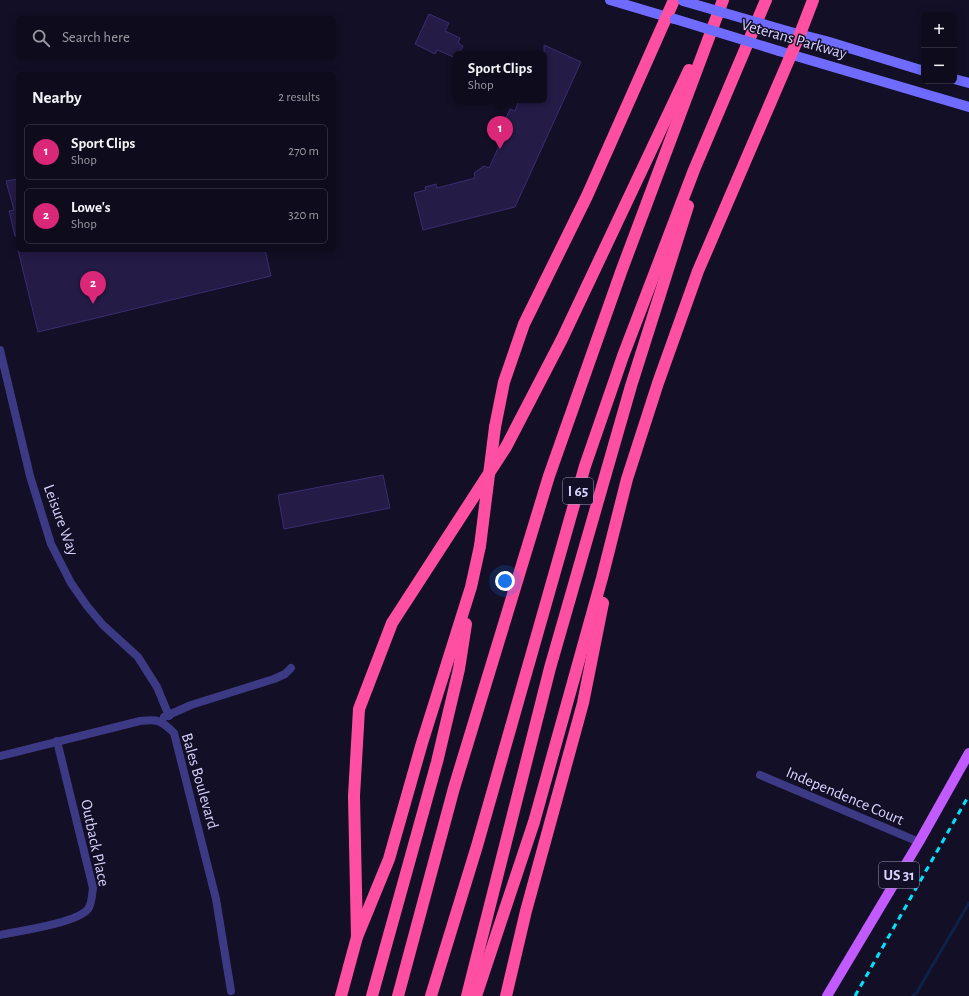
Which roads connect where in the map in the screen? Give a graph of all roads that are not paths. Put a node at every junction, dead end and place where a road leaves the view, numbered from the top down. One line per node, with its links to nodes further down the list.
1 (610, 0): 6 (main road, Veterans Parkway)
2 (679, 0): 6 (highway); 7 (main road, Veterans Parkway, bridge)
3 (723, 0): 26 (highway); 30 (highway, I 65)
4 (766, 0): 13 (highway, I 65)
5 (813, 0): 7 (highway)
6 (671, 18): 8 (main road, Veterans Parkway, bridge); 16 (highway, bridge)
7 (800, 34): 8 (highway); 9 (main road, Veterans Parkway)
8 (792, 54): 12 (main road, Veterans Parkway); 15 (highway)
9 (921, 70)
10 (957, 80): 11 (main road)
11 (969, 83)
12 (969, 107)
13 (716, 118): 31 (highway, I 65); 32 (highway)
14 (0, 350): 18 (street, Leisure Way)
15 (627, 479): 33 (highway); 34 (highway)
16 (471, 588): 26 (highway); 29 (highway)
17 (290, 668): 18 (street)
18 (168, 716): 19 (street)
19 (154, 720): 20 (street); 27 (street, Bales Boulevard)
20 (57, 741): 22 (street); 25 (street, Outback Place)
21 (969, 753): 24 (main road, US 31)
22 (0, 756)
23 (760, 775): 24 (street, Independence Court)
24 (919, 842): 35 (main road, US 31)
25 (0, 935)
26 (357, 937): 28 (highway)
27 (232, 991)
28 (341, 996)
29 (372, 996)
30 (398, 996)
31 (431, 996)
32 (467, 996)
33 (476, 996)
34 (506, 996)
35 (827, 996)

